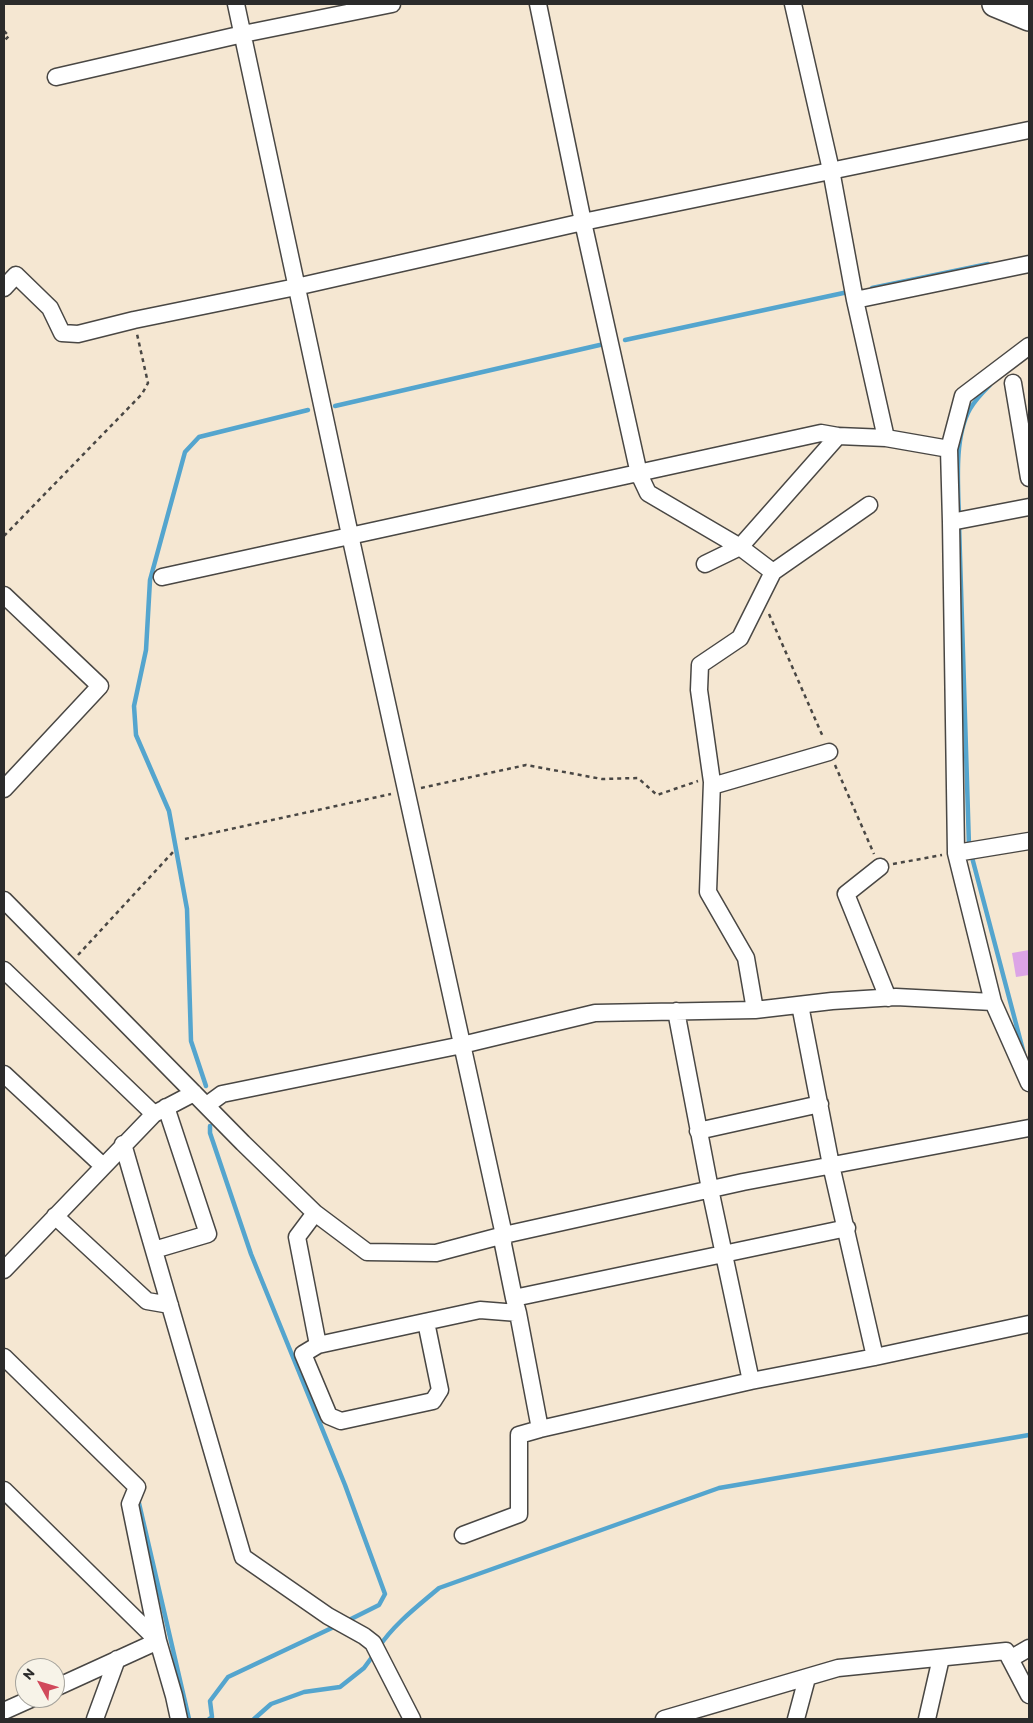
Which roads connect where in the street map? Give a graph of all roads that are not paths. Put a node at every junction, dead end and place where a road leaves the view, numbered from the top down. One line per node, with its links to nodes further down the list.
1 (236, 4): 7 (street)
2 (392, 4): 7 (street)
3 (538, 4): 11 (street)
4 (793, 4): 10 (street)
5 (996, 4): 6 (highway)
6 (1029, 18)
7 (243, 34): 8 (street); 13 (street)
8 (56, 77)
9 (1029, 130): 10 (street)
10 (831, 170): 11 (street); 15 (street)
11 (582, 222): 13 (street); 21 (street)
12 (1029, 264): 15 (street)
13 (296, 287): 14 (street); 26 (street)
14 (4, 288)
15 (855, 300): 19 (street)
16 (1029, 346): 20 (street)
17 (1013, 384): 22 (street)
18 (838, 436): 19 (street); 21 (street); 27 (street)
19 (886, 438): 20 (street)
20 (948, 449): 25 (street)
21 (639, 474): 26 (street); 27 (street)
22 (1029, 478)
23 (868, 505): 29 (street)
24 (1029, 507): 25 (street)
25 (952, 522): 36 (street)
26 (350, 535): 30 (street); 45 (street)
27 (740, 547): 28 (street); 29 (street)
28 (705, 564)
29 (773, 572): 33 (street)
30 (162, 577)
31 (4, 595): 34 (street)
32 (829, 752): 33 (street)
33 (711, 781): 43 (street)
34 (4, 789)
35 (1029, 841): 36 (street)
36 (956, 853): 41 (street)
37 (880, 867): 40 (street)
38 (4, 900): 48 (street)
39 (4, 970): 51 (street)
40 (888, 998): 41 (street); 42 (street)
41 (993, 1002): 47 (street)
42 (800, 1005): 43 (street); 49 (street)
43 (755, 1010): 44 (street)
44 (676, 1012): 45 (street); 53 (street)
45 (462, 1045): 50 (street); 61 (street)
46 (4, 1074): 56 (street)
47 (1029, 1083)
48 (194, 1093): 50 (street); 51 (street)
49 (820, 1104): 53 (street); 55 (street)
50 (207, 1105): 58 (street)
51 (160, 1110): 54 (street); 62 (street)
52 (1029, 1128): 55 (street)
53 (698, 1131): 57 (street)
54 (124, 1144): 56 (street); 62 (street)
55 (831, 1165): 57 (street); 60 (street)
56 (103, 1166): 59 (street)
57 (710, 1189): 61 (street); 63 (street)
58 (316, 1213): 61 (street); 69 (street)
59 (56, 1216): 64 (street); 65 (street)
60 (847, 1228): 63 (street); 71 (street)
61 (504, 1235): 66 (street)
62 (154, 1250): 65 (street)
63 (725, 1254): 66 (street); 72 (street)
64 (4, 1270)
65 (170, 1305): 87 (street)
66 (516, 1305): 67 (street); 73 (street)
67 (426, 1322): 69 (street); 69 (street)
68 (1029, 1324): 71 (street)
69 (318, 1345)
70 (4, 1357): 76 (street)
71 (875, 1357): 72 (street)
72 (751, 1381): 73 (street)
73 (540, 1429): 75 (street)
74 (4, 1490): 76 (street)
75 (463, 1535)
76 (158, 1641): 79 (street); 86 (street)
77 (1029, 1648): 80 (street)
78 (941, 1658): 80 (street); 81 (street); 90 (street)
79 (117, 1659): 82 (street); 85 (street)
80 (1010, 1659): 83 (street)
81 (807, 1678): 84 (street); 89 (street)
82 (65, 1683)
83 (1029, 1695)
84 (711, 1712): 88 (street)
85 (94, 1719)
86 (179, 1719)
87 (412, 1719)
88 (664, 1719)
89 (796, 1719)
90 (927, 1719)

